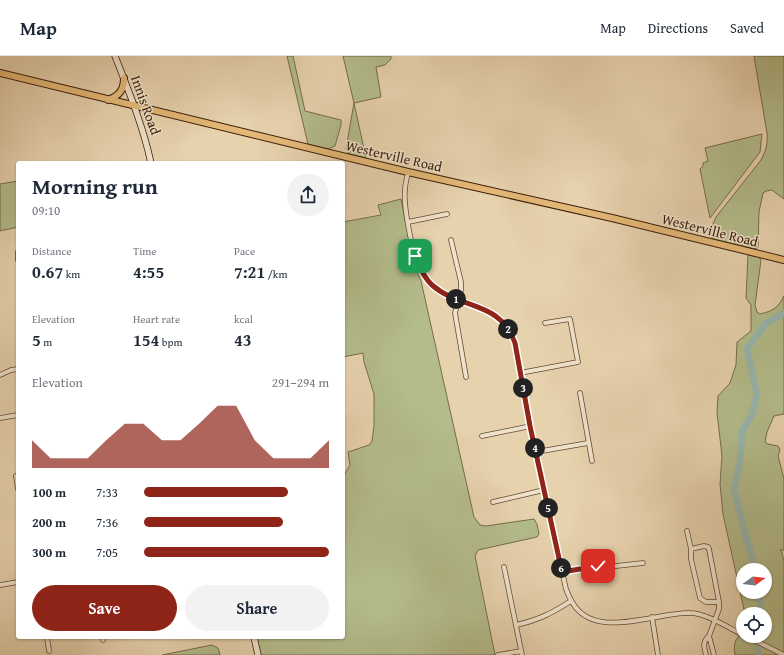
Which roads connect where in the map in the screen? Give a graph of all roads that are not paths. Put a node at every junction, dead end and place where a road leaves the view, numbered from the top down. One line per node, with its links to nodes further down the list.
1 (115, 56): 3 (main road, Innis Road)
2 (0, 73): 4 (main road, Westerville Road)
3 (124, 78): 4 (main road); 5 (main road, Innis Road)
4 (108, 100): 5 (main road, Westerville Road)
5 (136, 106): 6 (main road, Innis Road); 7 (main road, Westerville Road)
6 (151, 161)
7 (408, 172): 9 (street); 11 (main road, Westerville Road)
8 (447, 214): 9 (street)
9 (408, 222): 12 (street)
10 (451, 240): 12 (street)
11 (784, 260)
12 (458, 299): 15 (street); 17 (street)
13 (545, 323): 15 (street)
14 (16, 369): 16 (street)
15 (520, 373): 21 (street)
16 (0, 375)
17 (466, 377)
18 (580, 393): 23 (street)
19 (16, 415): 20 (street)
20 (0, 418)
21 (530, 426): 22 (street); 24 (street)
22 (482, 436)
23 (588, 442): 24 (street); 25 (street)
24 (536, 452): 26 (street)
25 (592, 460)
26 (544, 490): 27 (street); 32 (street)
27 (493, 502)
28 (687, 531): 29 (street)
29 (691, 548): 36 (street); 36 (street)
30 (644, 563): 32 (street)
31 (504, 567): 39 (street)
32 (562, 572): 35 (street)
33 (16, 582): 34 (street)
34 (0, 585)
35 (571, 601): 37 (street); 39 (street)
36 (719, 602): 38 (street)
37 (652, 617): 38 (street); 47 (street)
38 (714, 621): 40 (street); 41 (street)
39 (516, 625): 46 (street)
40 (736, 632)
41 (709, 636): 50 (street); 51 (street)
42 (47, 639): 45 (street)
43 (254, 639): 48 (main road)
44 (760, 643): 52 (street)
45 (49, 651)
46 (521, 653): 49 (street)
47 (658, 654)
48 (258, 655)
49 (498, 655)
50 (706, 655)
51 (714, 655)
52 (784, 655)

